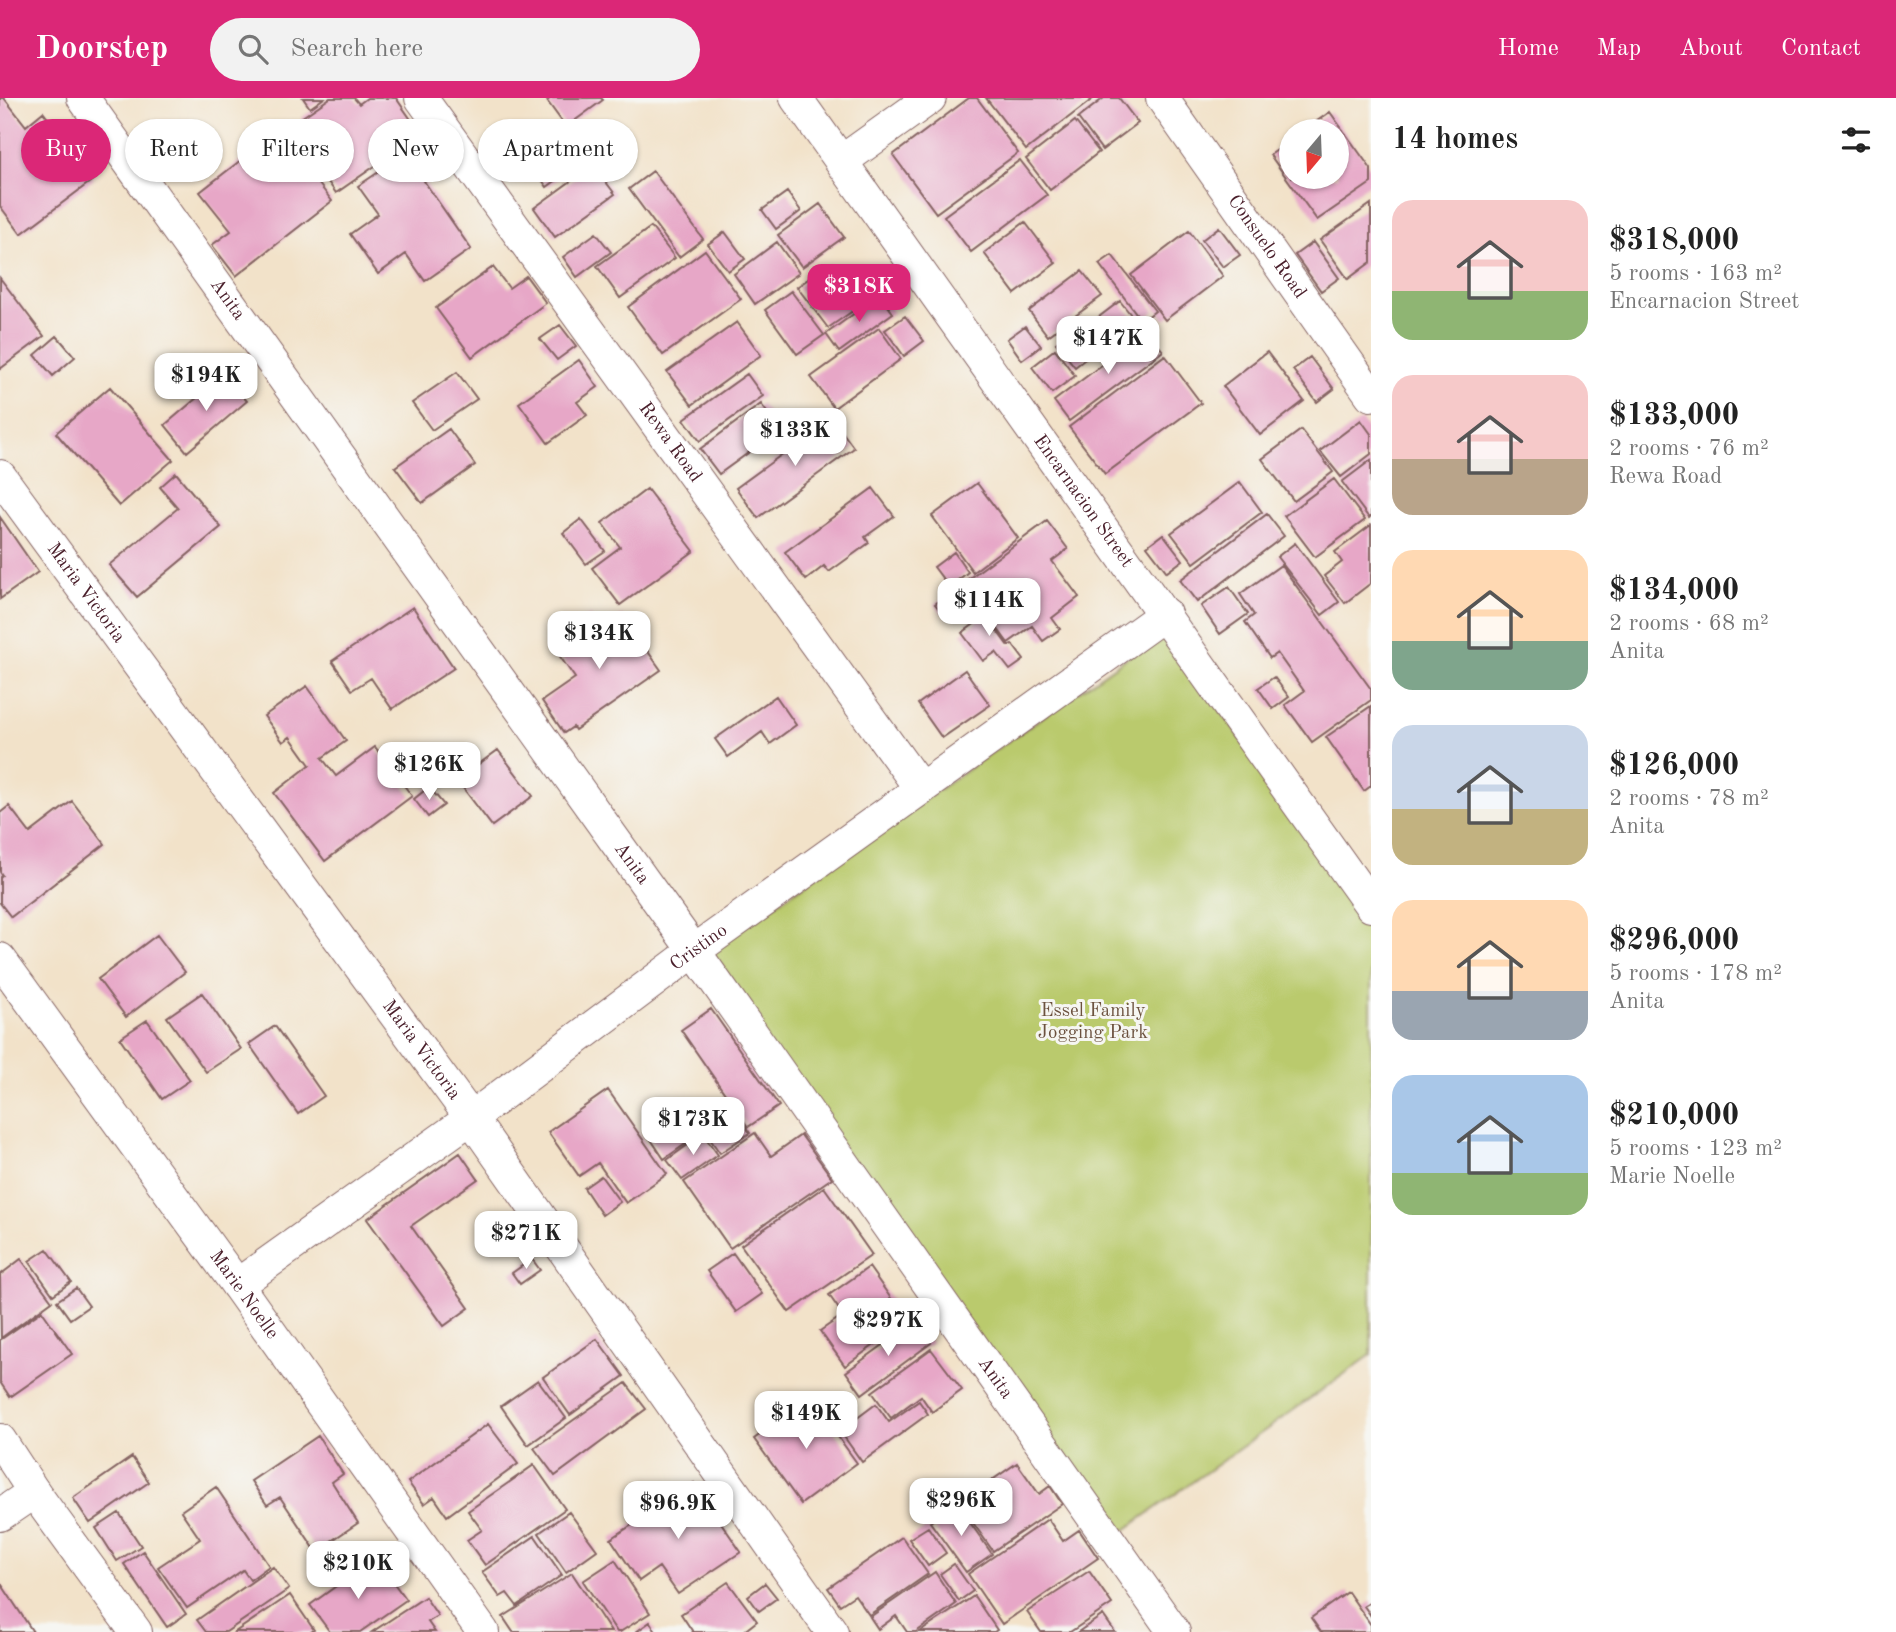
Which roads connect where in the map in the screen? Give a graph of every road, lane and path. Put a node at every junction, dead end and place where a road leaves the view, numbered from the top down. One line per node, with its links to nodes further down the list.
1 (83, 98): 12 (street, Anita)
2 (421, 98): 10 (street, Rewa Road)
3 (796, 98): 6 (street, Encarnacion Street)
4 (930, 98): 6 (street)
5 (1162, 98): 7 (street, Consuelo Road)
6 (842, 161): 9 (street, Encarnacion Street)
7 (1371, 396)
8 (0, 476): 14 (street, Maria Victoria)
9 (1165, 614): 10 (street, Cristino); 11 (street, Encarnacion Street)
10 (920, 788): 12 (street, Cristino)
11 (1371, 906)
12 (694, 951): 14 (street, Cristino); 22 (street, Anita)
13 (0, 959): 15 (street, Marie Noelle)
14 (471, 1118): 15 (street, Cristino); 21 (street, Maria Victoria)
15 (237, 1286): 20 (street, Marie Noelle)
16 (0, 1440): 17 (street)
17 (34, 1492): 18 (street); 19 (street)
18 (0, 1515)
19 (136, 1632)
20 (483, 1632)
21 (832, 1632)
22 (1174, 1632)

